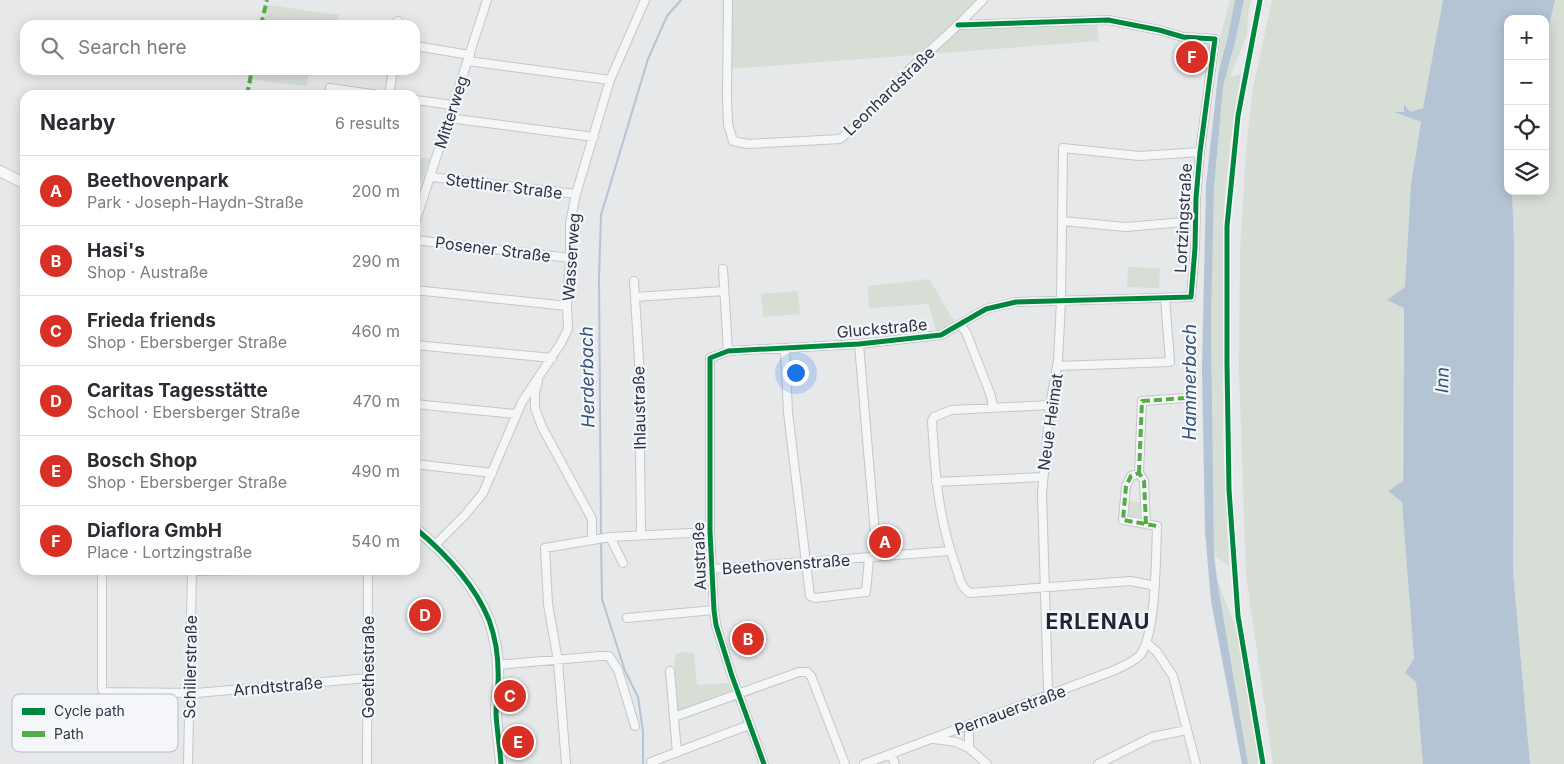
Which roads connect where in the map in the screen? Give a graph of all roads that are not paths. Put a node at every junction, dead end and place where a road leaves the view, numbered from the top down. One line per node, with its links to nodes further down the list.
1 (487, 0): 7 (street, Mitterweg)
2 (645, 0): 9 (street, Wasserweg)
3 (728, 0): 5 (street, Leonhardstraße)
4 (983, 0): 5 (street, Leonhardstraße)
5 (958, 25): 17 (street, Lortzingstraße)
6 (420, 47): 7 (street)
7 (469, 58): 9 (street); 14 (street, Mitterweg)
8 (392, 75): 12 (street)
9 (610, 80): 16 (street, Wasserweg)
10 (329, 90): 11 (street)
11 (344, 90)
12 (391, 90)
13 (420, 101): 14 (street)
14 (453, 106): 15 (street, Mitterweg)
15 (448, 118): 16 (street); 19 (street, Mitterweg)
16 (594, 138): 21 (street, Wasserweg)
17 (1200, 152): 23 (street, Neue Heimat); 24 (street, Lortzingstraße)
18 (0, 171): 20 (street)
19 (431, 177): 21 (street, Stettiner Straße); 22 (street, Mitterweg)
20 (20, 181)
21 (576, 194): 26 (street, Wasserweg)
22 (420, 209)
23 (1062, 220): 24 (street); 34 (street, Neue Heimat)
24 (1196, 221): 33 (street, Lortzingstraße)
25 (420, 241): 26 (street, Posener Straße)
26 (570, 258): 35 (street, Wasserweg)
27 (723, 269): 30 (street)
28 (634, 281): 31 (street, Ihlaustraße)
29 (420, 291): 35 (street)
30 (724, 291): 31 (street); 40 (street)
31 (635, 297): 57 (street, Ihlaustraße)
32 (1164, 298): 33 (street, Gluckstraße); 34 (street, Gluckstraße); 42 (street)
33 (1191, 298)
34 (1061, 301): 36 (street, Gluckstraße); 42 (street, Neue Heimat)
35 (567, 306): 41 (street, Wasserweg)
36 (960, 325): 37 (street, Gluckstraße); 47 (street)
37 (859, 344): 39 (street, Gluckstraße); 62 (street)
38 (420, 345): 41 (street)
39 (785, 349): 40 (street, Gluckstraße); 63 (street)
40 (728, 351): 56 (street, Austraße)
41 (552, 358): 43 (street, Wasserweg)
42 (1058, 366): 46 (street, Neue Heimat)
43 (540, 375): 48 (street, Wasserweg); 59 (street)
44 (1186, 398): 51 (street)
45 (420, 404): 48 (street)
46 (1050, 405): 47 (street); 52 (street, Neue Heimat)
47 (993, 407): 53 (street)
48 (516, 414): 50 (street, Wasserweg)
49 (420, 465): 50 (street)
50 (492, 473): 60 (street, Wasserweg)
51 (1138, 473): 54 (street); 54 (street)
52 (1043, 477): 53 (street); 70 (street, Neue Heimat)
53 (936, 482): 61 (street)
54 (1146, 524): 69 (street)
55 (420, 532): 60 (street)
56 (710, 532): 57 (street); 65 (street, Austraße)
57 (641, 535): 58 (street)
58 (610, 537): 59 (street); 64 (street)
59 (592, 540): 74 (street)
60 (435, 545): 75 (street)
61 (950, 551): 62 (street, Beethovenstraße); 70 (street)
62 (873, 558): 63 (street, Beethovenstraße); 63 (street)
63 (806, 562): 65 (street, Beethovenstraße)
64 (623, 563)
65 (711, 569): 71 (street, Austraße)
66 (102, 575): 78 (street, Arndtstraße)
67 (192, 575): 78 (street, Schillerstraße)
68 (368, 575): 77 (street, Goethestraße)
69 (1155, 586): 70 (street); 73 (street)
70 (1046, 587): 80 (street, Neue Heimat)
71 (714, 610): 72 (street); 79 (street, Austraße)
72 (627, 618)
73 (1147, 644): 80 (street, Pernauerstraße); 85 (street)
74 (558, 660): 75 (street); 84 (street); 94 (street)
75 (497, 665): 93 (street)
76 (670, 671): 81 (street)
77 (368, 678): 78 (street, Arndtstraße); 92 (street, Goethestraße)
78 (189, 694): 91 (street, Schillerstraße)
79 (739, 694): 81 (street); 82 (street, Austraße); 96 (street)
80 (1050, 696): 83 (street, Pernauerstraße)
81 (674, 717): 88 (street)
82 (749, 725): 88 (street); 95 (street, Austraße)
83 (969, 725): 86 (street, Pernauerstraße); 87 (street)
84 (635, 726)
85 (1187, 730): 100 (street); 101 (street)
86 (933, 738): 87 (street); 89 (street, Pernauerstraße)
87 (969, 748): 99 (street)
88 (677, 753): 90 (street)
89 (891, 754): 97 (street, Pernauerstraße); 98 (street)
90 (651, 762)
91 (188, 764)
92 (367, 764)
93 (501, 764)
94 (566, 764)
95 (764, 764)
96 (845, 764)
97 (864, 764)
98 (895, 764)
99 (987, 764)
100 (1098, 764)
101 (1196, 764)

